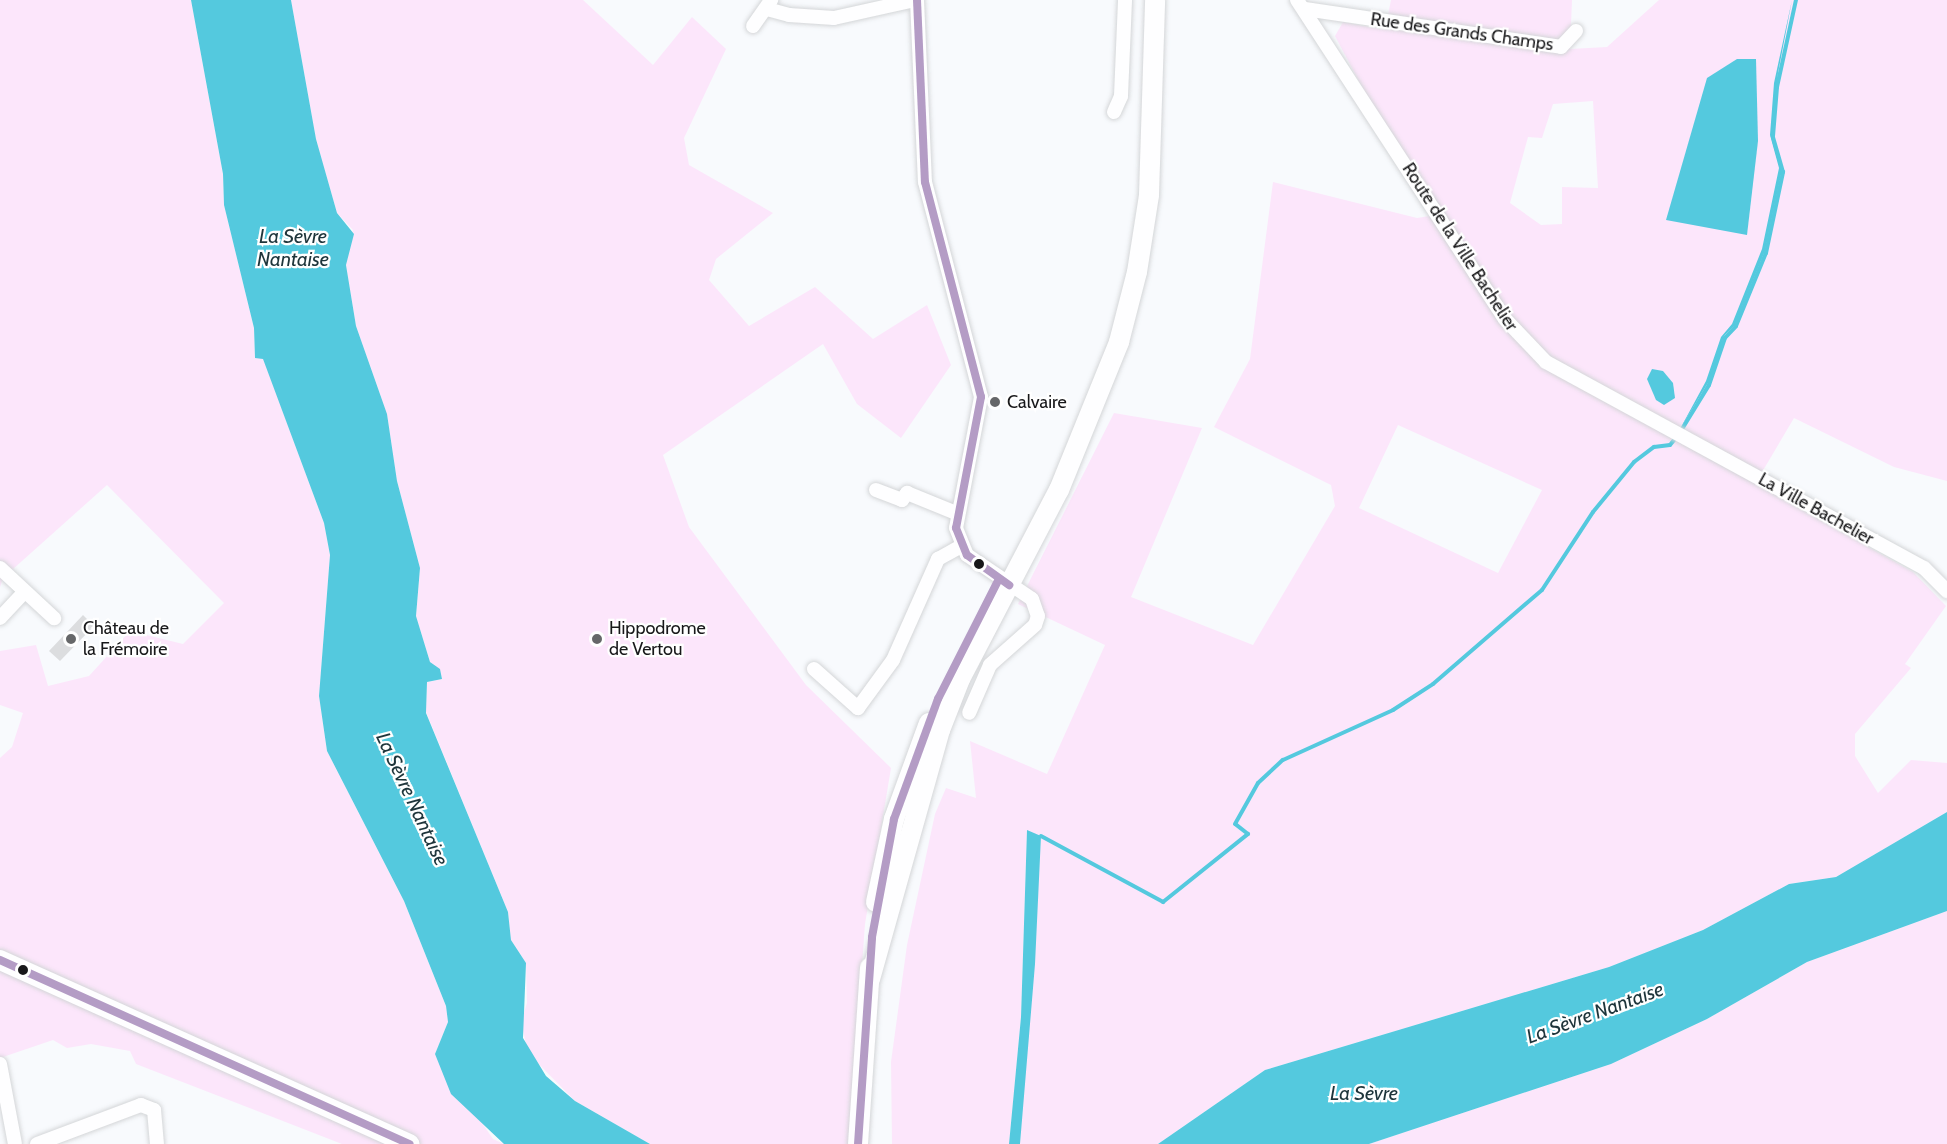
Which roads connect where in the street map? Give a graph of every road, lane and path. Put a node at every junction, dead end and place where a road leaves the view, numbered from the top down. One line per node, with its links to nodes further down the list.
1 (916, 0): 4 (street); 11 (street)
2 (1125, 0): 8 (street)
3 (1155, 0): 14 (street)
4 (769, 4): 6 (street)
5 (1301, 5): 7 (street, Rue des Grands Champs); 9 (street, Route de la Ville Bachelier)
6 (753, 26)
7 (1576, 31)
8 (1114, 112)
9 (1679, 434): 15 (street, La Ville Bachelier)
10 (876, 490): 11 (street)
11 (956, 513): 12 (street)
12 (962, 546): 14 (street); 19 (street)
13 (0, 568): 16 (street)
14 (1004, 582): 20 (street); 22 (street); 22 (street)
15 (1947, 591)
16 (24, 592): 17 (street); 18 (street)
17 (0, 618)
18 (54, 618)
19 (814, 669)
20 (969, 713)
21 (0, 960): 27 (street)
22 (870, 979): 28 (street)
23 (0, 1064): 24 (street)
24 (15, 1144)
25 (37, 1144): 26 (street)
26 (157, 1144)
27 (410, 1144)
28 (858, 1144)

